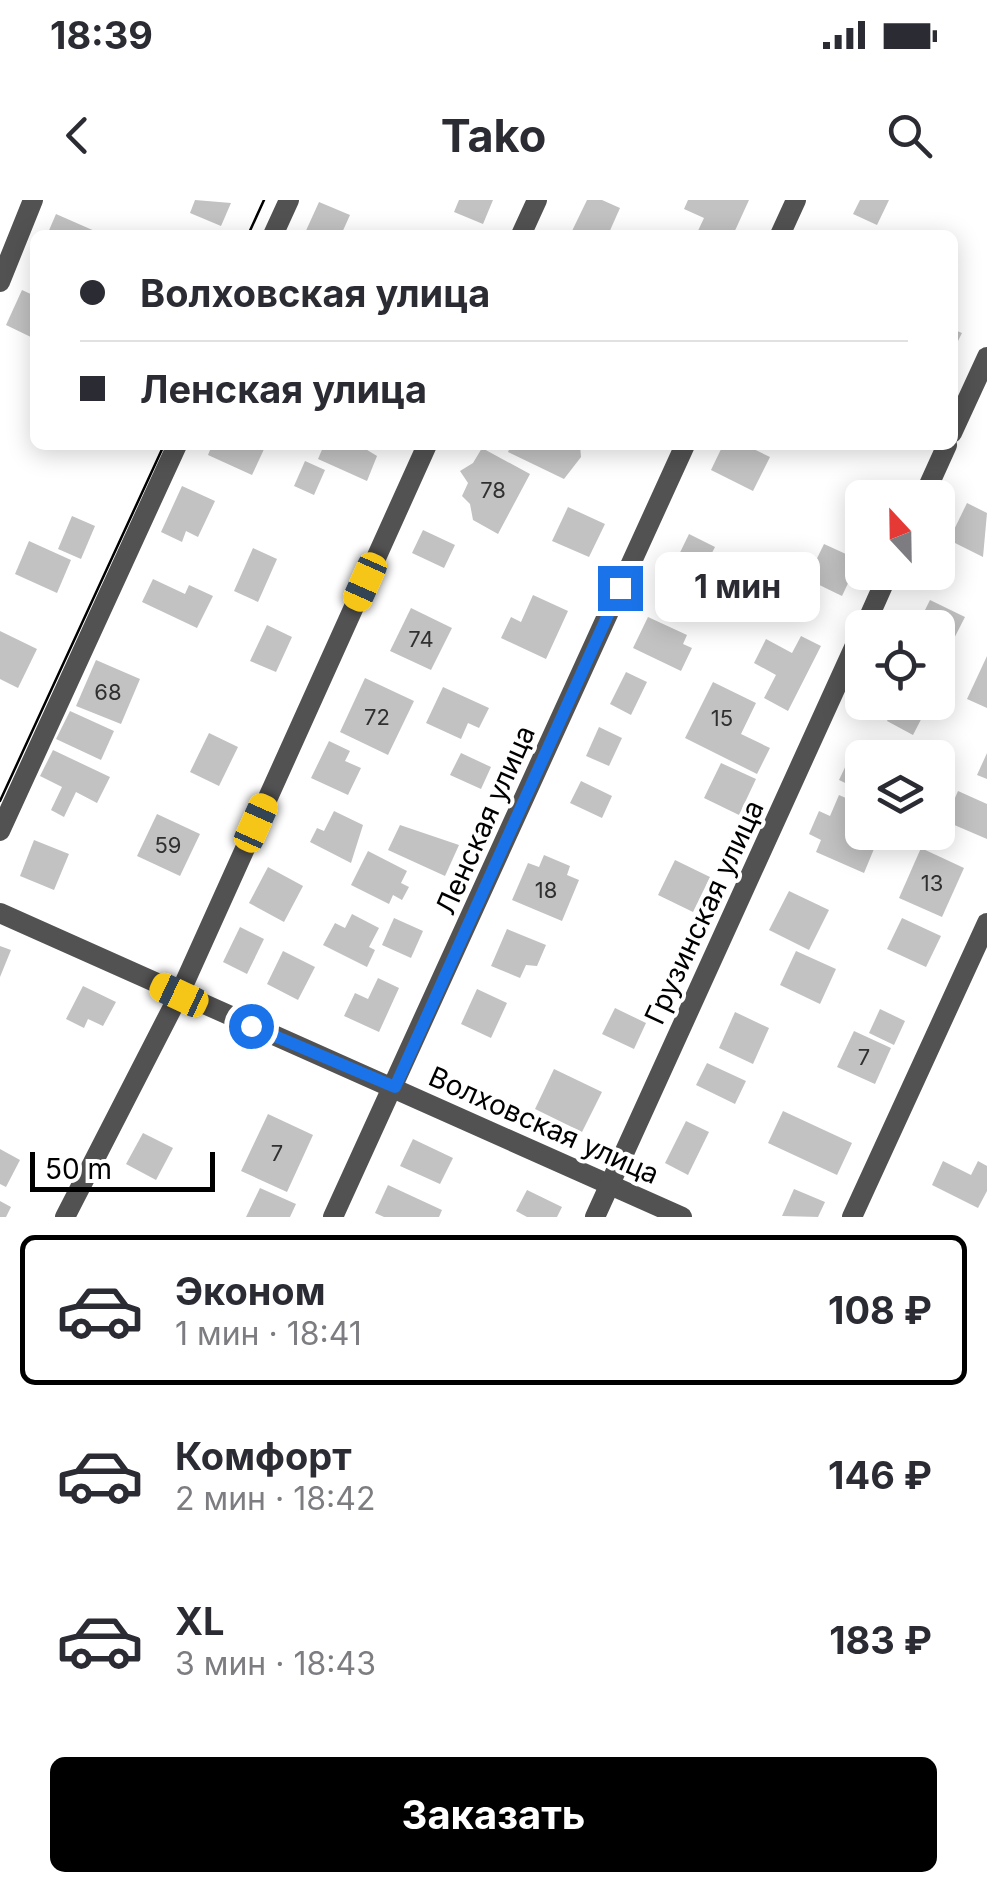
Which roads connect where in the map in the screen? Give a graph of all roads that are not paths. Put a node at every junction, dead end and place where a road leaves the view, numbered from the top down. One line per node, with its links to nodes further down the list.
1 (34, 200): 8 (street)
2 (289, 200): 5 (street)
3 (537, 200): 6 (street)
4 (796, 200): 7 (street)
5 (275, 230)
6 (523, 230)
7 (782, 230)
8 (0, 282)
9 (987, 357): 10 (street)
10 (958, 420)
11 (175, 450): 17 (street)
12 (424, 450): 20 (street)
13 (683, 450): 21 (street, Ленская улица)
14 (945, 450): 15 (street)
15 (931, 480)
16 (845, 668): 22 (street, Грузинская улица)
17 (0, 831)
18 (0, 913): 20 (street, Волховская улица)
19 (987, 923): 27 (street)
20 (179, 995): 21 (street, Волховская улица); 23 (street)
21 (395, 1087): 22 (street, Волховская улица); 24 (street, Ленская улица)
22 (610, 1184): 25 (street, Грузинская улица); 26 (street, Волховская улица)
23 (65, 1217)
24 (332, 1217)
25 (595, 1217)
26 (682, 1217)
27 (852, 1217)

